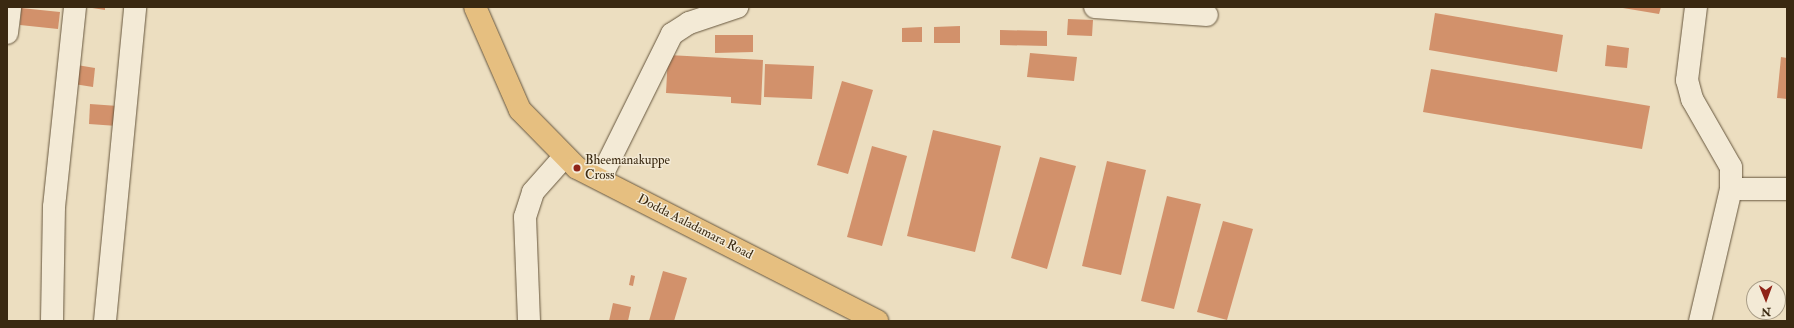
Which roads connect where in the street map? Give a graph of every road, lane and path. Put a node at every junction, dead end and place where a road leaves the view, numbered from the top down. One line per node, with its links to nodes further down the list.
1 (10, 7): 9 (street)
2 (75, 7): 14 (street)
3 (135, 7): 15 (street)
4 (475, 7): 10 (main road, Dodda Aaladamara Road)
5 (737, 7): 11 (street)
6 (1095, 7): 8 (street)
7 (1696, 7): 12 (street)
8 (1207, 15)
9 (7, 33)
10 (565, 156): 11 (main road, Dodda Aaladamara Road); 16 (street)
11 (600, 179): 17 (main road, Dodda Aaladamara Road)
12 (1731, 189): 13 (street); 18 (street)
13 (1787, 189)
14 (52, 321)
15 (105, 321)
16 (529, 321)
17 (877, 321)
18 (1700, 321)

